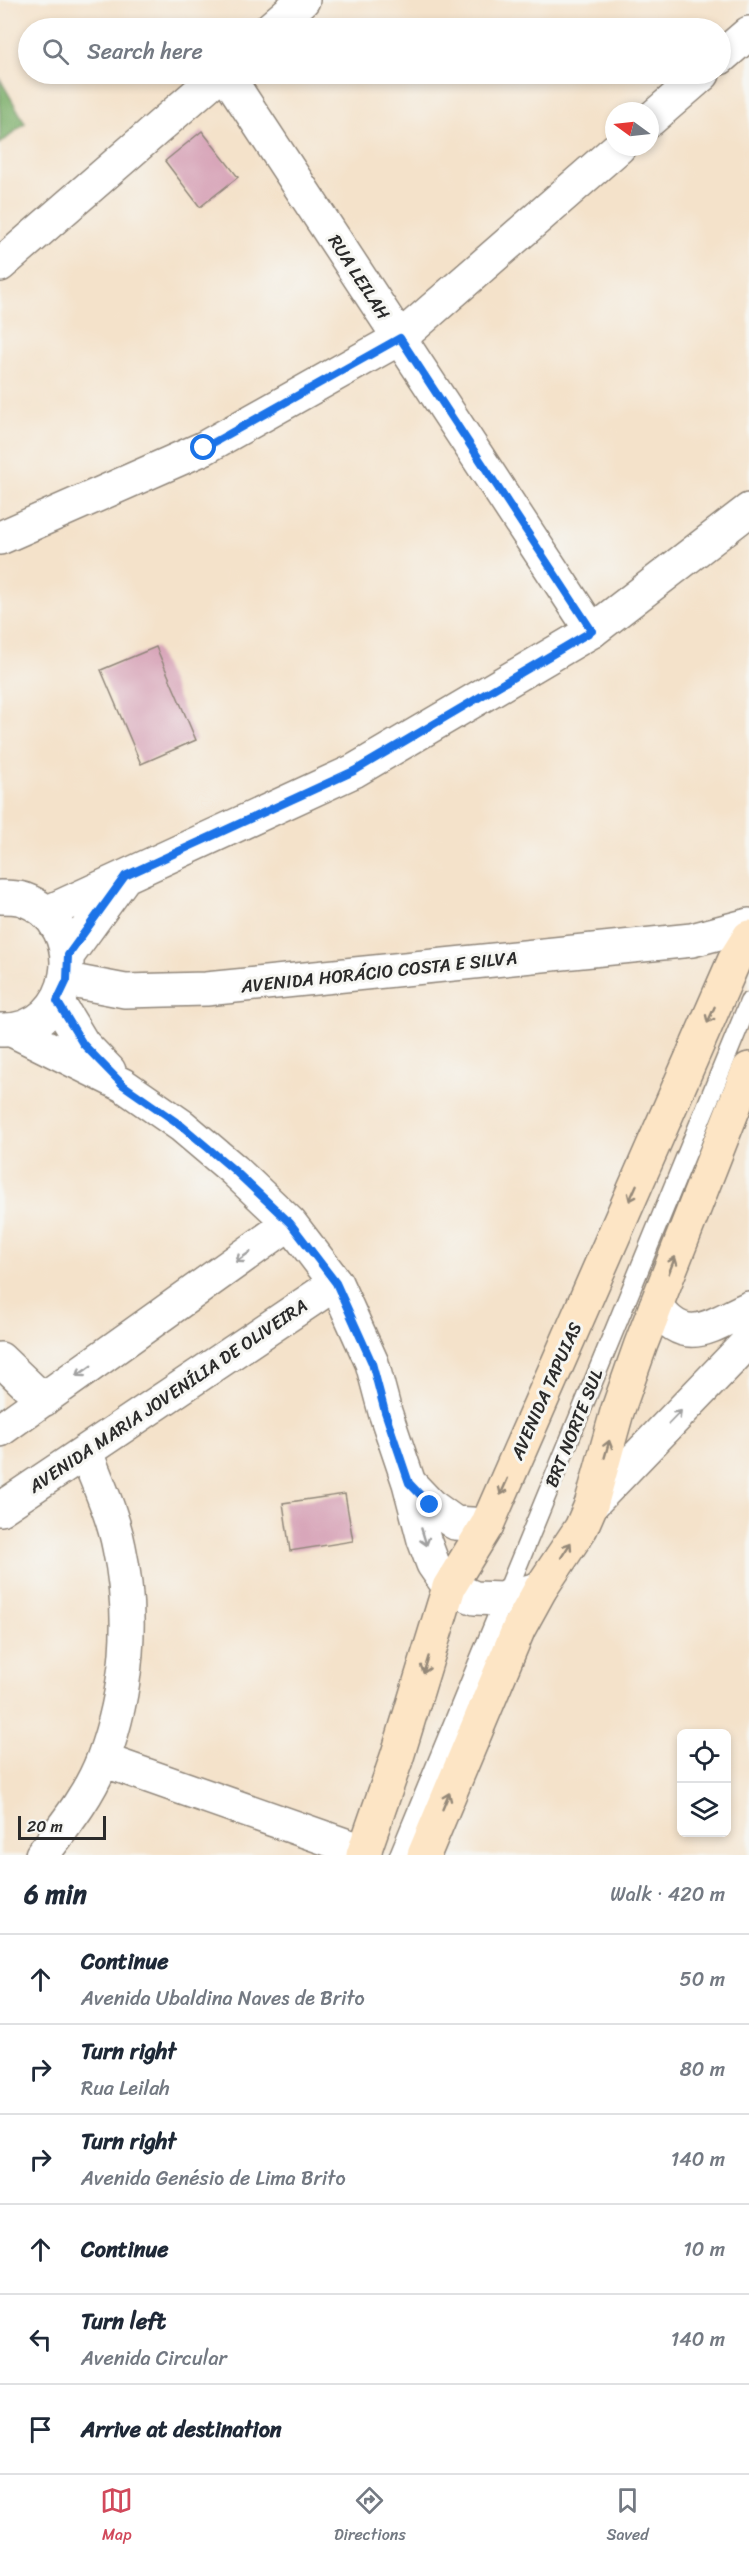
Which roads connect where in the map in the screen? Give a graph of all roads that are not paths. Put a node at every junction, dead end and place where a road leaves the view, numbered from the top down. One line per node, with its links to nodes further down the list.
1 (303, 0): 2 (street)
2 (282, 18)
3 (749, 33): 4 (street)
4 (731, 49)
5 (208, 84): 10 (street)
6 (233, 84): 11 (street, RUA LEILAH)
7 (691, 84): 8 (street)
8 (659, 112)
9 (609, 156): 11 (street)
10 (0, 265)
11 (400, 338): 13 (street); 14 (street, RUA LEILAH)
12 (749, 510): 14 (street)
13 (0, 538)
14 (592, 631): 15 (street)
15 (125, 876): 17 (street); 21 (street)
16 (0, 897): 17 (street)
17 (46, 913): 21 (street)
18 (749, 925): 19 (street, AVENIDA HORÁCIO COSTA E SILVA)
19 (692, 940): 20 (street); 21 (street, AVENIDA HORÁCIO COSTA E SILVA)
20 (742, 949): 38 (main road, AVENIDA TAPUIAS, one-way to 38)
21 (64, 979): 23 (street); 25 (street)
22 (749, 1002): 41 (lane, BRT NORTE SUL)
23 (6, 1030): 25 (street)
24 (749, 1069): 28 (main road, one-way to 24)
25 (123, 1085): 26 (street)
26 (290, 1223): 27 (street); 32 (street, one-way to 32)
27 (336, 1283): 34 (street, AVENIDA MARIA JOVENÍLIA DE OLIVEIRA); 35 (street)
28 (656, 1306): 29 (street); 36 (main road, one-way to 28)
29 (749, 1308)
30 (749, 1341): 36 (street, one-way to 30)
31 (0, 1359): 32 (street)
32 (43, 1400): 33 (street)
33 (0, 1430)
34 (86, 1452): 37 (street, AVENIDA MARIA JOVENÍLIA DE OLIVEIRA); 42 (street)
35 (409, 1483): 38 (street); 39 (street, one-way to 39)
36 (591, 1505): 40 (main road, one-way to 36)
37 (0, 1509)
38 (487, 1525): 39 (main road, AVENIDA TAPUIAS)
39 (449, 1587): 41 (street); 43 (main road, AVENIDA TAPUIAS, one-way to 43)
40 (541, 1588): 41 (street); 46 (main road, one-way to 40)
41 (502, 1599): 45 (lane, BRT NORTE SUL)
42 (103, 1760): 43 (street); 44 (street)
43 (364, 1854)
44 (42, 1855)
45 (399, 1855)
46 (424, 1855)

